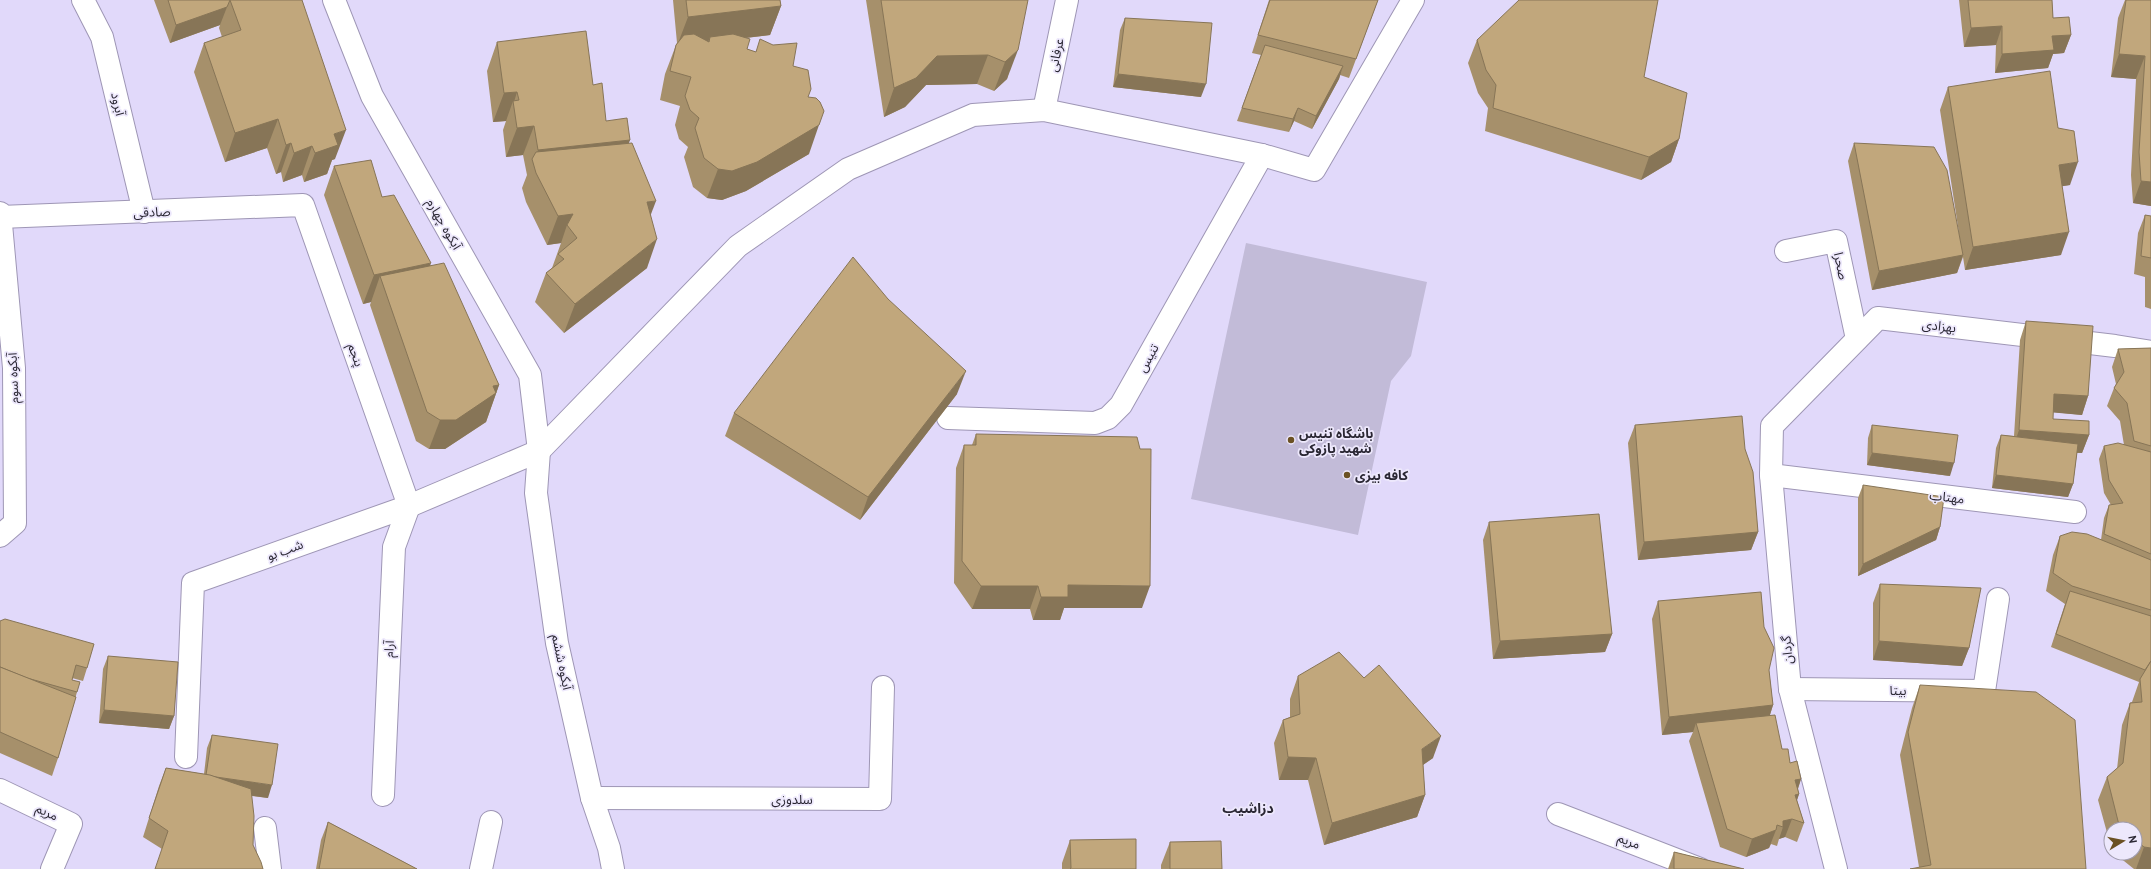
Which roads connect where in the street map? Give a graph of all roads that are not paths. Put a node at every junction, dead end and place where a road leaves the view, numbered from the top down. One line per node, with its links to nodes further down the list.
1 (83, 0): 8 (street, آبرود)
2 (334, 0): 15 (street, آبکوه چهارم)
3 (1067, 0): 5 (street, عرفانی)
4 (1413, 0): 6 (street)
5 (1044, 110): 6 (street); 15 (street)
6 (1262, 156): 13 (street, تنیس)
7 (303, 205): 8 (street, صادقی); 17 (street, پنجم)
8 (144, 212): 9 (street, صادقی)
9 (0, 215): 19 (street, آبکوه سوم)
10 (1786, 251): 11 (street, صحرا)
11 (1857, 339): 12 (street, بهزادی); 14 (street, بهزادی)
12 (2151, 352)
13 (948, 418)
14 (1772, 426): 16 (street, گردان)
15 (539, 451): 17 (street, شب بو); 26 (street, آبکوه ششم)
16 (1771, 475): 18 (street, مهتاب); 22 (street, گردان)
17 (409, 506): 23 (street, شب بو); 25 (street, آرام)
18 (2075, 512)
19 (0, 536)
20 (1998, 599): 22 (street, بیتا)
21 (883, 687): 26 (street, سلدوزی)
22 (1790, 689): 35 (street, گردان)
23 (186, 757)
24 (0, 790): 30 (street, مریم)
25 (383, 795)
26 (592, 798): 33 (street, آبکوه ششم)
27 (1558, 814): 34 (street, مریم)
28 (491, 822): 32 (street)
29 (266, 828): 31 (street)
30 (52, 869)
31 (270, 869)
32 (481, 869)
33 (613, 869)
34 (1700, 869)
35 (1836, 869)

